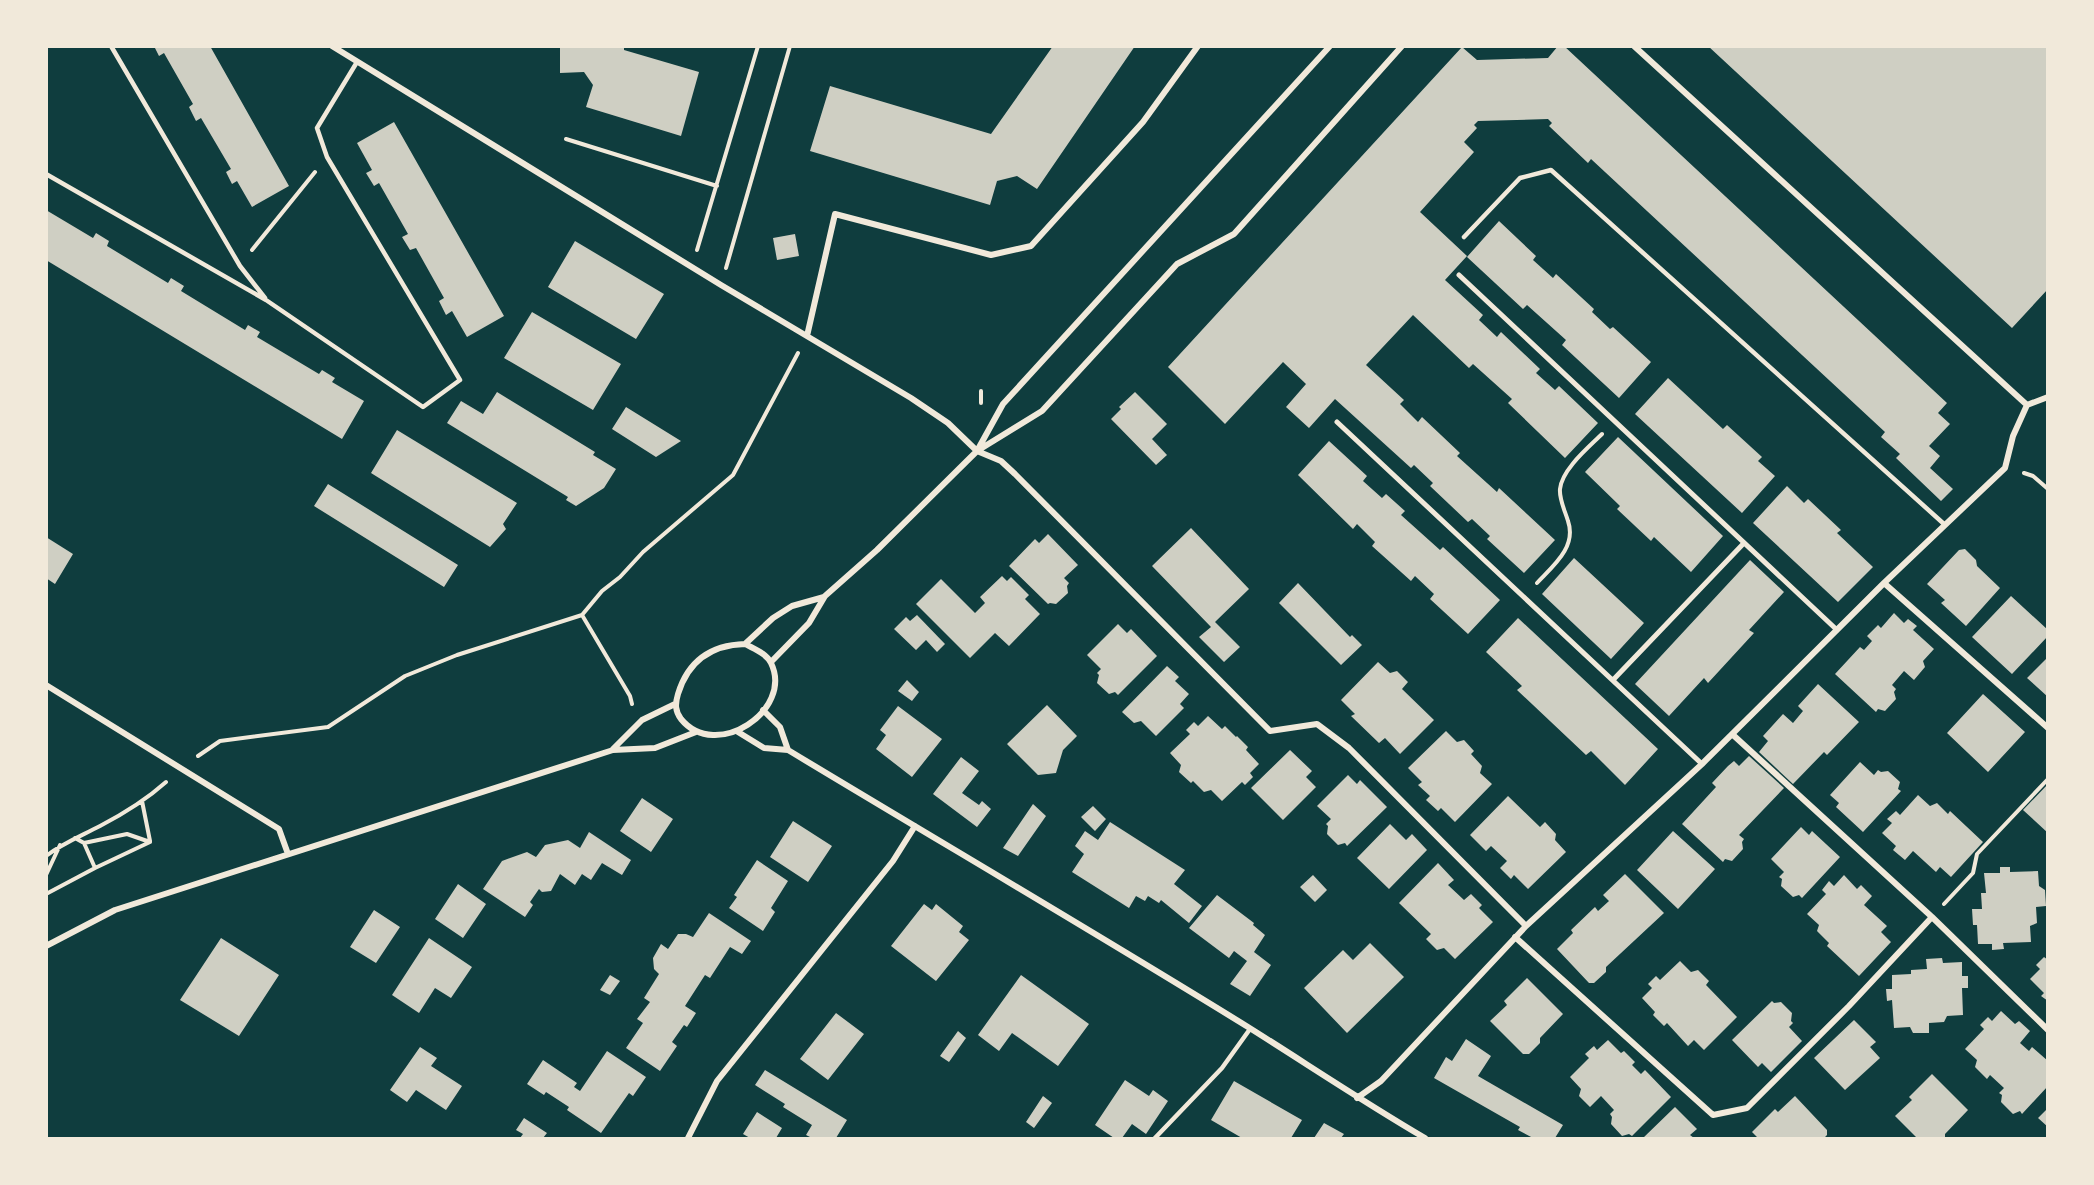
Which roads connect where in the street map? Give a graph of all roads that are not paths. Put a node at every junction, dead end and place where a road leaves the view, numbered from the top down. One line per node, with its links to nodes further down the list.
1 (111, 46): 11 (lane)
2 (332, 46): 7 (street)
3 (1198, 46): 12 (street)
4 (1329, 46): 16 (street)
5 (1402, 46): 16 (street)
6 (1634, 46): 14 (street)
7 (357, 62): 11 (lane); 12 (street)
8 (46, 174): 11 (lane)
9 (1464, 237): 17 (lane)
10 (1459, 275): 18 (street)
11 (266, 300)
12 (807, 336): 16 (street)
13 (2048, 397): 14 (street)
14 (2027, 405): 17 (street)
15 (1338, 422): 24 (street)
16 (977, 451): 20 (street); 38 (street)
17 (1944, 524): 19 (street)
18 (1744, 543): 21 (street); 24 (street)
19 (1884, 583): 21 (street); 28 (street)
20 (825, 596): 22 (street); 23 (street)
21 (1837, 630): 31 (street)
22 (745, 644): 23 (street); 26 (street)
23 (771, 662): 27 (street)
24 (1613, 680): 34 (street)
25 (46, 685): 36 (street)
26 (675, 704): 29 (street); 32 (street)
27 (763, 710): 30 (street); 33 (street)
28 (2048, 728)
29 (696, 732): 30 (street); 32 (street)
30 (738, 732): 33 (street)
31 (1732, 734): 34 (street); 37 (street)
32 (613, 750): 36 (street)
33 (788, 750): 35 (street)
34 (1702, 764): 38 (street)
35 (915, 826): 41 (street); 44 (street)
36 (288, 854): 40 (street)
37 (1932, 917): 39 (street); 42 (street)
38 (1526, 926): 39 (street)
39 (1515, 937): 43 (street)
40 (46, 946)
41 (1250, 1029): 43 (street); 45 (lane)
42 (2048, 1030)
43 (1357, 1098): 46 (street)
44 (688, 1138)
45 (1155, 1138)
46 (1425, 1138)

